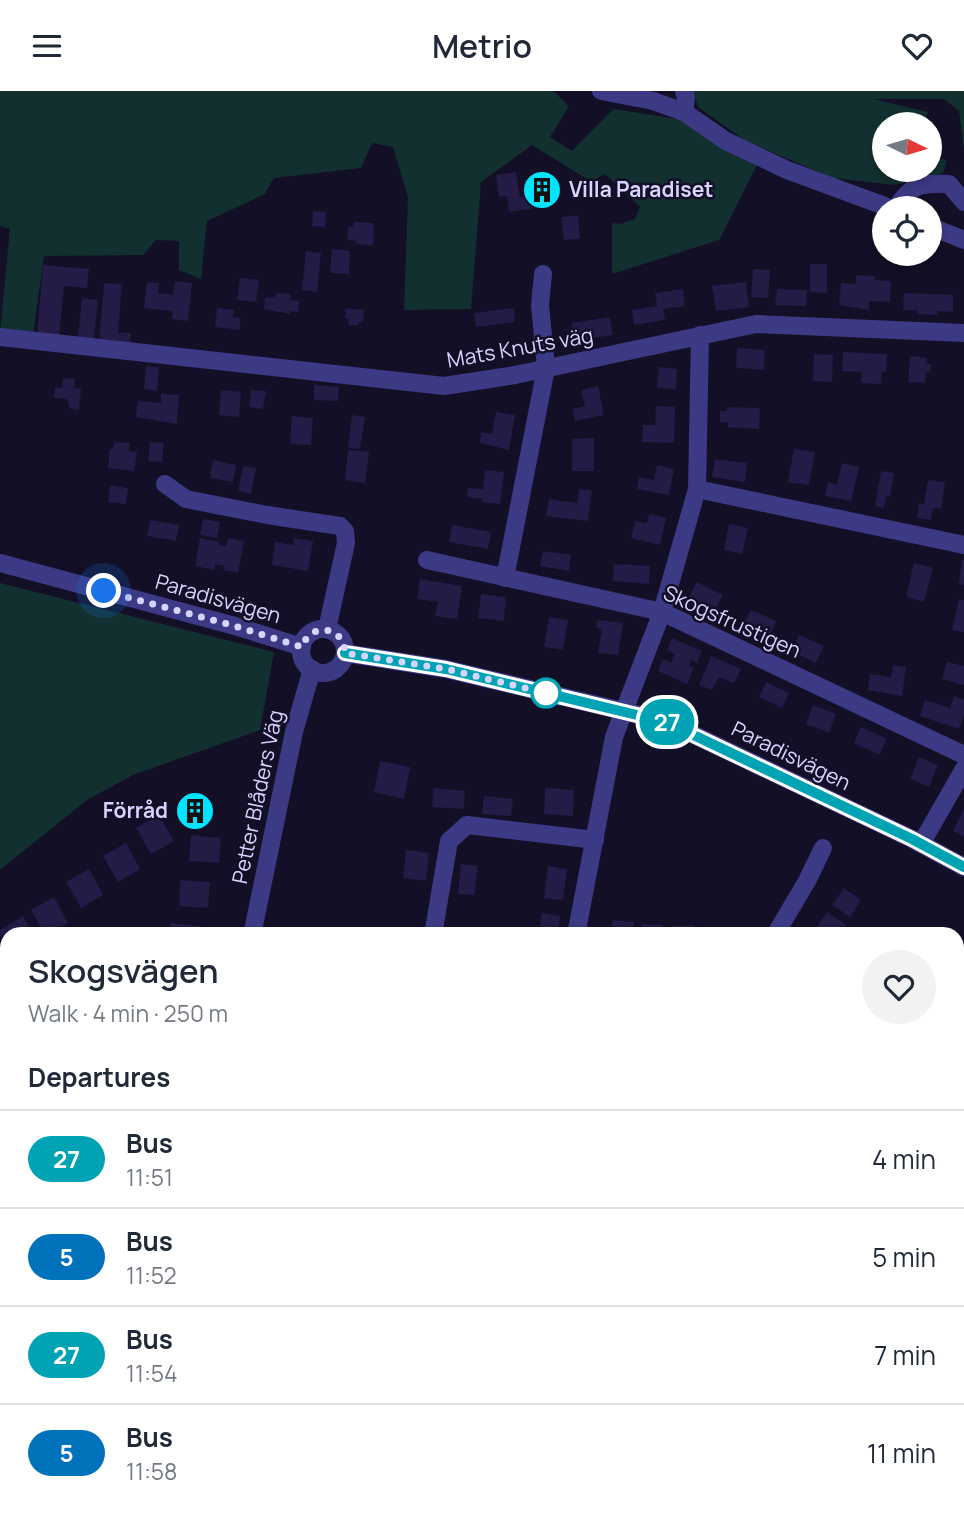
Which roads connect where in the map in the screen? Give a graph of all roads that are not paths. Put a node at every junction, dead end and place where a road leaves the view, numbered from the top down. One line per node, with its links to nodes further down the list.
1 (601, 91): 3 (street)
2 (684, 91): 3 (street)
3 (684, 112): 5 (street)
4 (904, 196): 6 (street)
5 (872, 201)
6 (964, 202)
7 (942, 231): 8 (street)
8 (964, 240)
9 (543, 274): 13 (street)
10 (964, 333): 11 (street, Mats Knuts väg)
11 (700, 335): 13 (street, Mats Knuts väg); 15 (street)
12 (0, 337): 13 (street, Mats Knuts väg)
13 (546, 368): 19 (street)
14 (165, 484): 21 (street)
15 (697, 489): 16 (street); 20 (street)
16 (964, 545)
17 (427, 560): 19 (street, Skogsfrustigen)
18 (0, 563): 22 (street, Paradisvägen)
19 (505, 578): 20 (street, Skogsfrustigen)
20 (662, 612): 25 (street); 26 (street, Skogsfrustigen)
21 (327, 629): 22 (street); 23 (street)
22 (302, 647): 24 (street)
23 (345, 653): 24 (street); 25 (street, Paradisvägen)
24 (312, 669): 32 (street, Petter Blåders Väg)
25 (623, 710): 28 (street); 29 (street, Paradisvägen)
26 (964, 755)
27 (964, 769): 29 (street)
28 (595, 840): 33 (street); 34 (street)
29 (921, 844): 31 (street, Paradisvägen)
30 (823, 848): 35 (street)
31 (964, 867)
32 (254, 927)
33 (434, 927)
34 (578, 927)
35 (780, 927)

